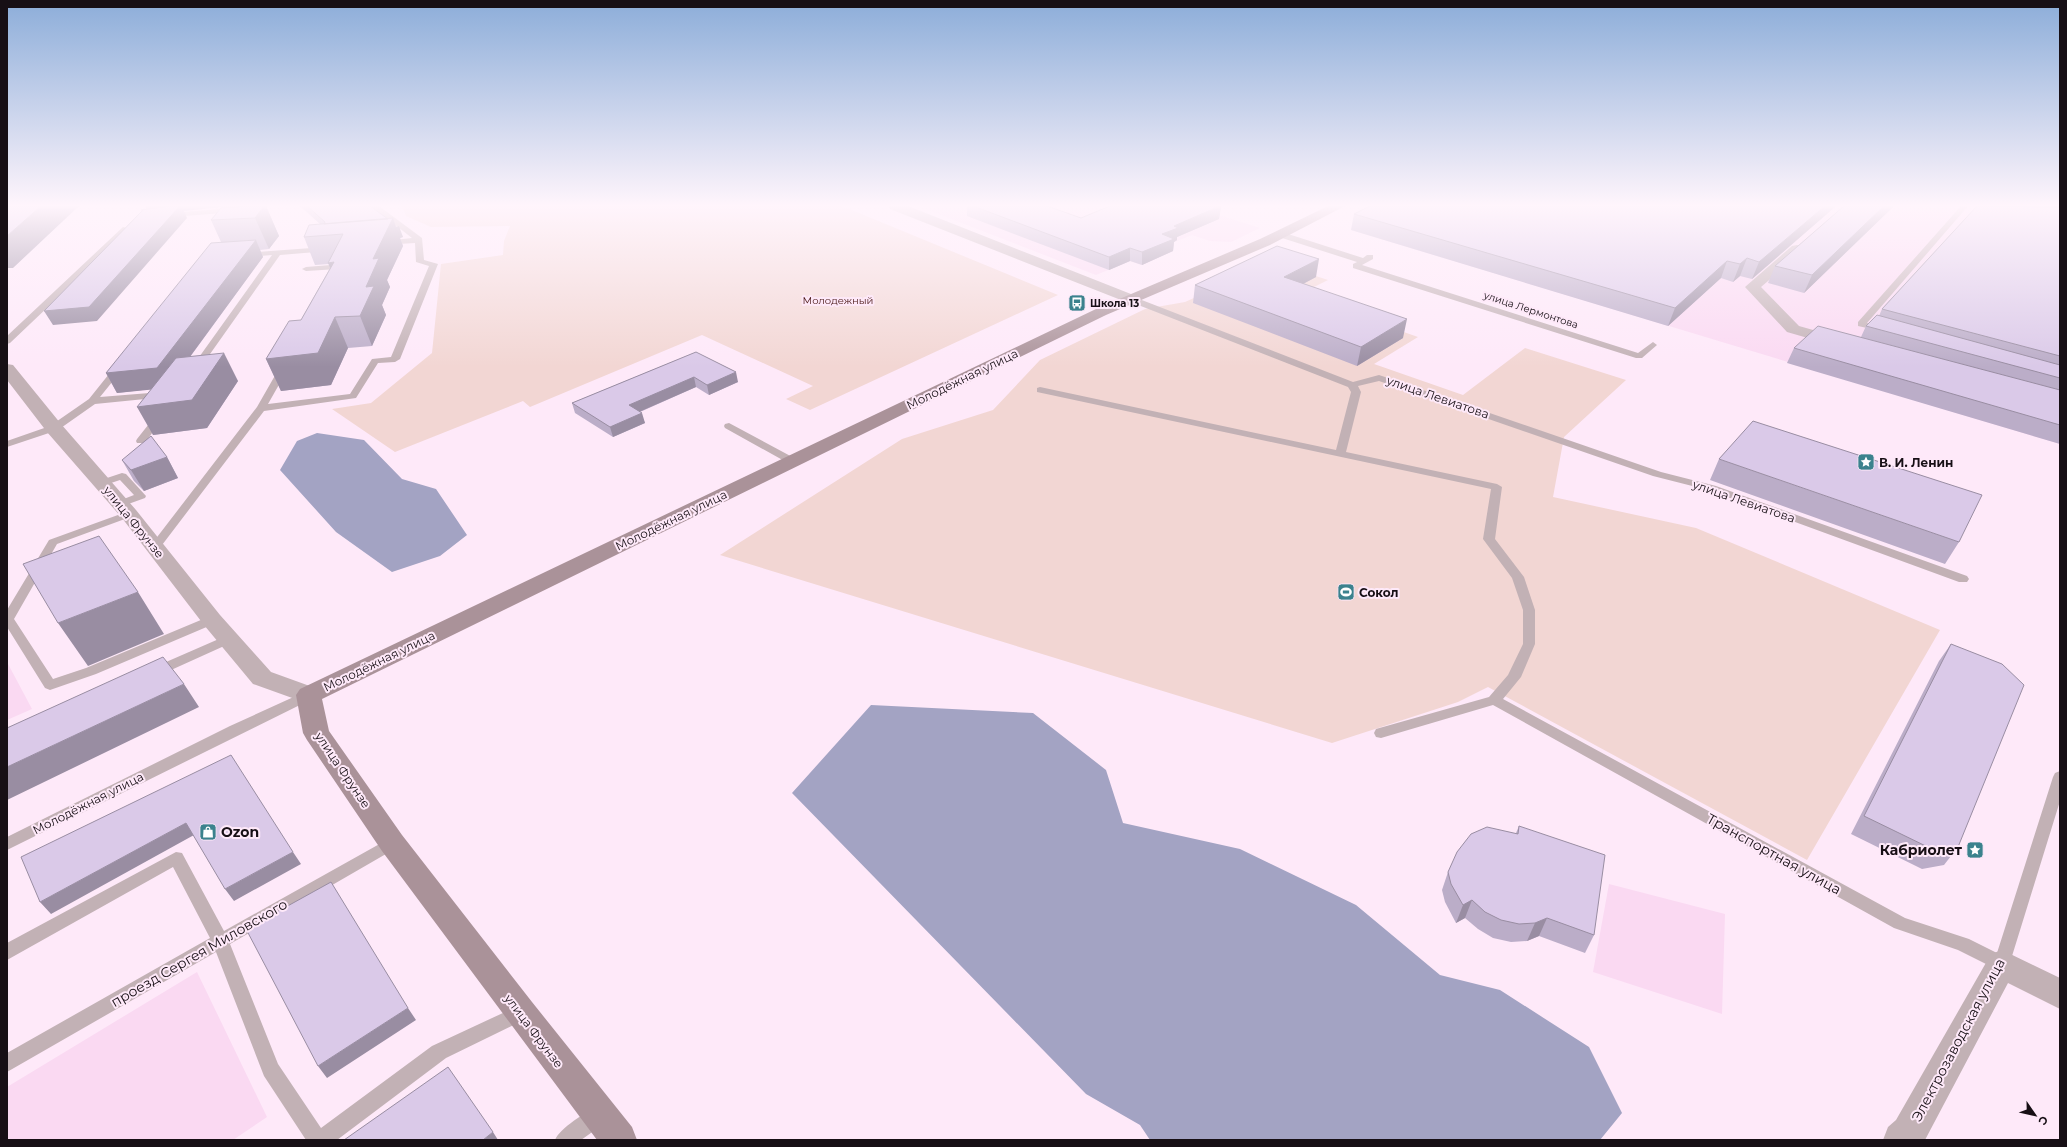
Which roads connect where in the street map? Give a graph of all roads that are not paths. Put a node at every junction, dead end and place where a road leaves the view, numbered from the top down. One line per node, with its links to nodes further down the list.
1 (94, 260): 13 (lane)
2 (273, 260): 19 (lane)
3 (311, 260): 10 (lane)
4 (420, 260): 24 (lane)
5 (1031, 260): 11 (street)
6 (1223, 260): 11 (main road, Молодёжная улица)
7 (1366, 260): 14 (lane, улица Лермонтова)
8 (1785, 260): 15 (street)
9 (1918, 260): 12 (lane)
10 (335, 280)
11 (1131, 299): 20 (lane); 31 (main road, Молодёжная улица)
12 (1892, 333)
13 (7, 341)
14 (1653, 345)
15 (1855, 346)
16 (126, 357): 23 (lane)
17 (287, 362): 24 (lane)
18 (7, 369): 27 (street, улица Фрунзе)
19 (188, 379)
20 (1352, 385): 30 (lane); 34 (lane, улица Левиатова)
21 (1040, 390): 30 (lane)
22 (170, 394): 23 (lane)
23 (92, 401): 27 (lane)
24 (261, 408): 33 (lane)
25 (164, 411): 28 (lane)
26 (729, 426): 31 (lane)
27 (54, 428): 29 (lane); 32 (street, улица Фрунзе)
28 (141, 441)
29 (7, 444)
30 (1340, 454): 39 (lane)
31 (792, 461): 38 (main road, Молодёжная улица)
32 (124, 509): 33 (street, улица Фрунзе); 35 (lane)
33 (155, 547): 35 (street, улица Фрунзе)
34 (1963, 579)
35 (212, 620): 36 (street, улица Фрунзе)
36 (228, 639): 37 (lane); 38 (street, улица Фрунзе)
37 (144, 677)
38 (309, 696): 42 (main road, улица Фрунзе); 43 (lane, Молодёжная улица)
39 (1494, 700): 40 (lane); 46 (lane, Транспортная улица)
40 (1381, 733)
41 (2060, 777): 46 (lane, Электрозаводская улица)
42 (392, 843): 44 (lane, проезд Сергея Миловского); 48 (main road, улица Фрунзе)
43 (7, 844)
44 (220, 940): 45 (lane); 49 (lane, проезд Сергея Миловского); 51 (lane)
45 (7, 952)
46 (2002, 964): 47 (street, Транспортная улица); 55 (street, Электрозаводская улица)
47 (2060, 994)
48 (520, 1013): 50 (main road, улица Фрунзе); 52 (lane)
49 (8, 1060)
50 (599, 1115): 53 (lane); 54 (main road, улица Фрунзе)
51 (317, 1140)
52 (321, 1140)
53 (565, 1140)
54 (619, 1140)
55 (1901, 1140)

